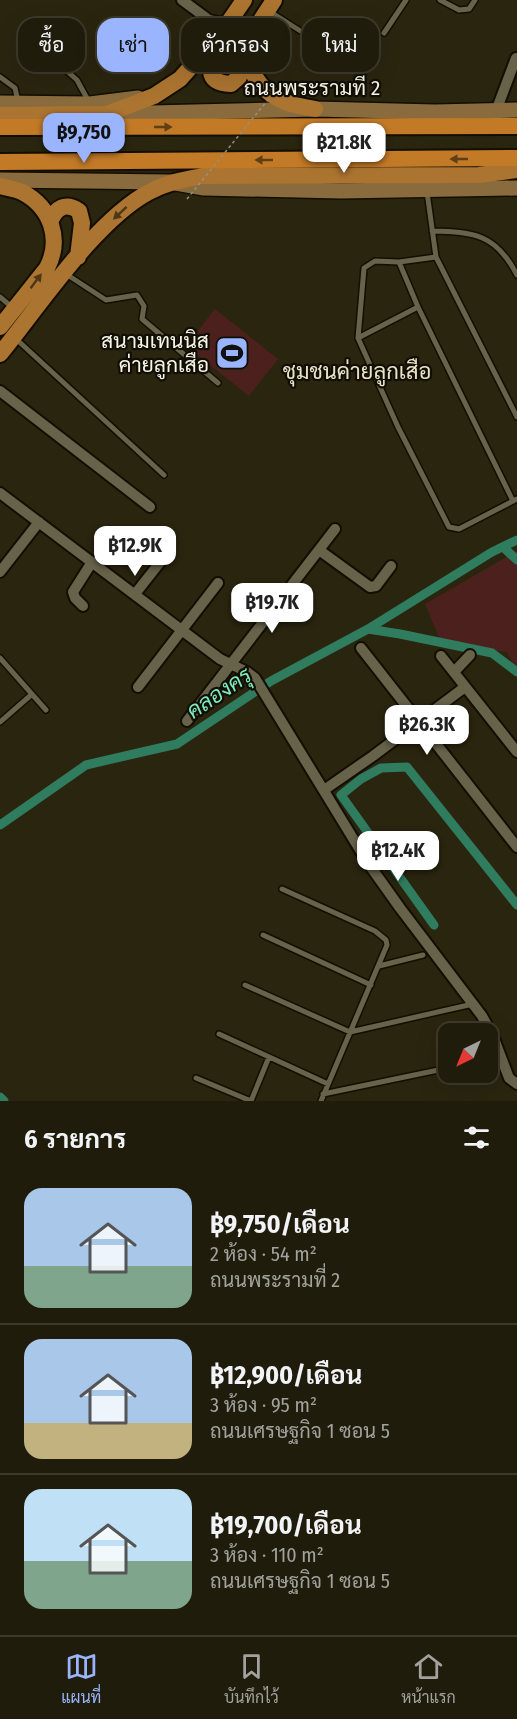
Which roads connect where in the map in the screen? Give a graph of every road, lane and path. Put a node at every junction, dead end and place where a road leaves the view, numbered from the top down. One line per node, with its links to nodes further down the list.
1 (182, 0): 7 (street)
2 (244, 0): 8 (main road)
3 (406, 0): 11 (lane)
4 (440, 0): 5 (lane)
5 (474, 0)
6 (271, 5): 9 (main road); 10 (lane)
7 (206, 18)
8 (232, 18)
9 (263, 18)
10 (302, 28)
11 (384, 33)
12 (516, 58): 26 (street)
13 (68, 72): 22 (lane)
14 (186, 72): 20 (main road)
15 (211, 72): 16 (main road)
16 (240, 72)
17 (253, 72): 23 (main road)
18 (0, 77): 25 (lane)
19 (280, 85): 38 (path, bridge)
20 (154, 96): 22 (main road); 27 (main road)
21 (0, 103): 25 (main road)
22 (90, 104): 25 (main road)
23 (315, 109): 26 (main road, ถนนพระรามที่ 2); 27 (main road, ถนนพระรามที่ 2)
24 (517, 110): 26 (main road, ถนนพระรามที่ 2)
25 (11, 111): 27 (main road)
26 (496, 111)
27 (107, 114)
28 (517, 126): 29 (highway, ถนนพระรามที่ 2, one-way to 28)
29 (0, 127)
30 (517, 158): 31 (highway, one-way to 31)
31 (0, 162)
32 (517, 171): 34 (main road)
33 (0, 180): 34 (main road)
34 (170, 182): 37 (main road); 42 (main road, one-way to 42)
35 (0, 186): 39 (main road)
36 (517, 188): 37 (main road)
37 (427, 190): 40 (lane)
38 (187, 199)
39 (50, 222): 42 (main road); 48 (main road, one-way to 39)
40 (432, 231): 41 (lane); 45 (lane)
41 (436, 257): 43 (lane); 55 (lane)
42 (78, 258): 44 (main road)
43 (399, 262): 47 (lane); 51 (lane)
44 (65, 273): 50 (main road); 53 (lane)
45 (517, 275)
46 (0, 297): 48 (lane)
47 (418, 307): 51 (lane); 58 (lane)
48 (15, 309): 49 (main road)
49 (0, 327)
50 (14, 337): 52 (main road); 56 (lane)
51 (358, 338): 58 (lane)
52 (0, 354)
53 (218, 383)
54 (0, 391): 59 (street)
55 (517, 417)
56 (164, 475)
57 (0, 493): 60 (street)
58 (515, 500)
59 (150, 507)
60 (39, 522): 64 (street); 66 (street)
61 (336, 530): 62 (street)
62 (319, 550): 65 (street); 75 (street)
63 (161, 561): 68 (street)
64 (92, 562): 68 (street); 69 (street)
65 (391, 567)
66 (0, 572)
67 (218, 583): 70 (street)
68 (135, 594): 70 (street)
69 (84, 606)
70 (181, 630): 75 (street); 77 (street)
71 (362, 648): 82 (street)
72 (471, 655): 76 (street)
73 (441, 657): 76 (street)
74 (0, 658): 79 (lane)
75 (230, 664): 81 (street); 85 (street)
76 (454, 672): 78 (street)
77 (138, 687)
78 (465, 687): 82 (street); 84 (street)
79 (31, 695): 80 (lane); 83 (lane)
80 (46, 711)
81 (187, 721)
82 (418, 722): 85 (street); 86 (street)
83 (0, 723)
84 (517, 752)
85 (324, 790): 93 (street)
86 (517, 846)
87 (282, 889): 90 (lane)
88 (263, 935): 92 (lane)
89 (423, 955): 90 (lane)
90 (379, 966): 92 (lane)
91 (245, 985): 94 (lane)
92 (371, 985): 94 (lane)
93 (473, 1004): 94 (lane); 99 (street)
94 (350, 1032): 100 (lane)
95 (219, 1034): 96 (lane)
96 (269, 1057): 100 (lane); 102 (lane)
97 (438, 1070): 101 (lane)
98 (196, 1078): 102 (lane)
99 (515, 1083)
100 (328, 1084): 101 (lane)
101 (323, 1094): 103 (lane)
102 (251, 1101)
103 (321, 1101)

